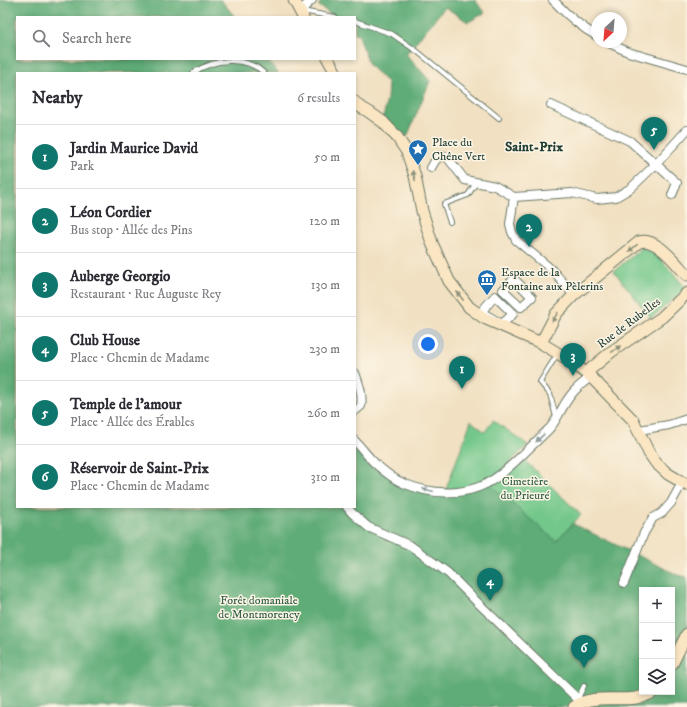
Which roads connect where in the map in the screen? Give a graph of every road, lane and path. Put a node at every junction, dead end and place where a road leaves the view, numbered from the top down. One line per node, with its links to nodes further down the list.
1 (294, 0): 4 (street)
2 (312, 0): 4 (street)
3 (553, 0): 7 (street)
4 (302, 14): 5 (lane)
5 (321, 15)
6 (356, 21): 16 (lane)
7 (591, 33)
8 (620, 48): 10 (street)
9 (329, 60): 13 (street)
10 (687, 69)
11 (195, 72): 12 (lane)
12 (263, 72)
13 (335, 72)
14 (356, 105): 27 (street, one-way to 14)
15 (551, 105): 18 (street)
16 (499, 118)
17 (687, 130): 18 (street)
18 (656, 164): 21 (street); 22 (street)
19 (431, 168): 20 (street)
20 (476, 183): 22 (street); 23 (lane)
21 (672, 195)
22 (514, 197): 25 (street)
23 (450, 222)
24 (687, 275): 25 (street, one-way to 25)
25 (574, 295): 27 (street, one-way to 27)
26 (686, 298): 29 (street, Rue de Rubelles, one-way to 26)
27 (541, 343): 28 (street)
28 (558, 353): 29 (street); 32 (lane)
29 (588, 375): 32 (street); 34 (street)
30 (356, 376): 31 (street)
31 (356, 409)
32 (557, 419): 35 (street, one-way to 35)
33 (687, 419): 34 (street)
34 (639, 430): 36 (street)
35 (356, 442)
36 (684, 484): 38 (street)
37 (348, 508): 43 (street)
38 (624, 583)
39 (687, 634): 40 (street)
40 (674, 659)
41 (584, 686): 43 (lane)
42 (649, 695): 43 (street)
43 (578, 703)

